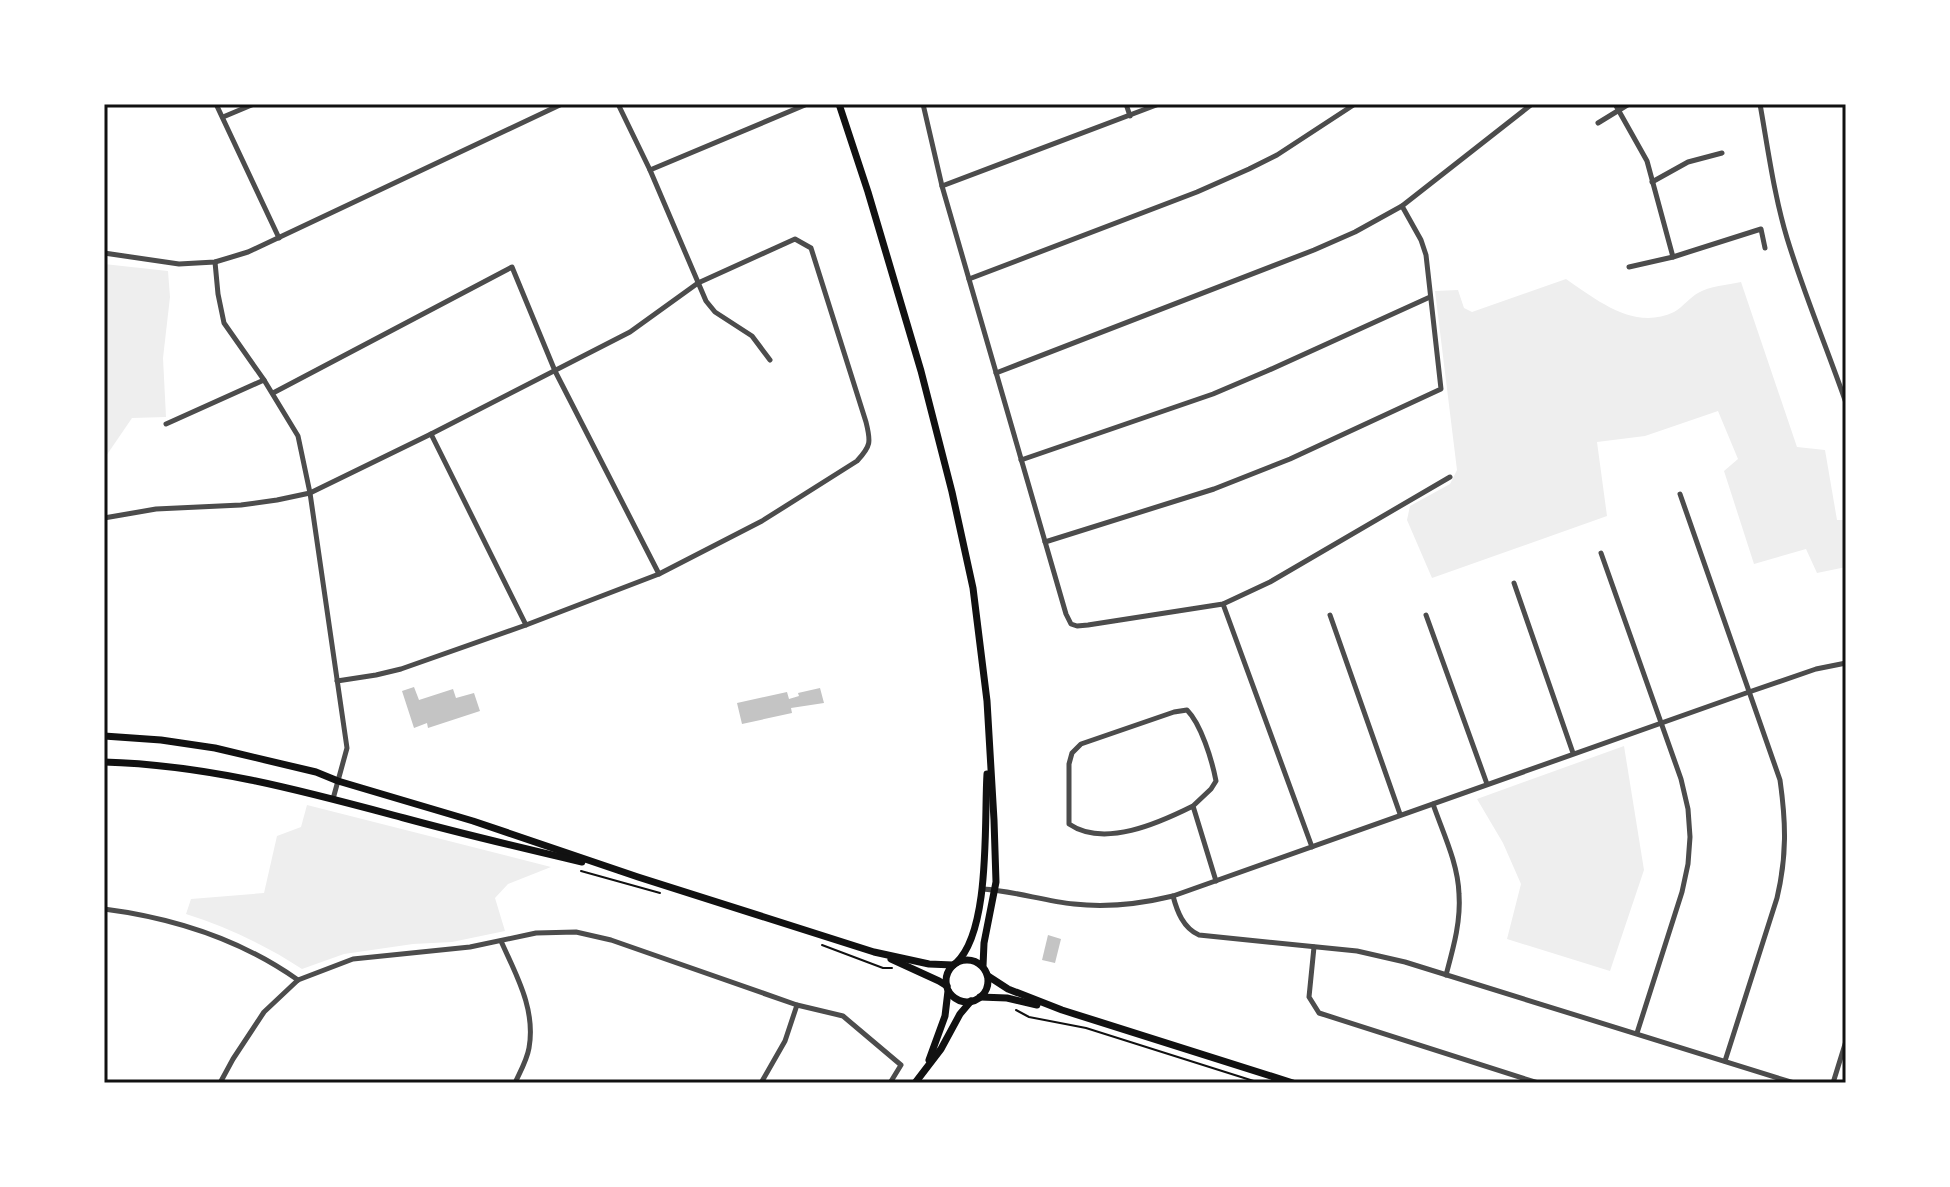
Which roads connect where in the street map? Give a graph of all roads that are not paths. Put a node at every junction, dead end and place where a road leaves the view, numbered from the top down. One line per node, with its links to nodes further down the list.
1 (216, 104): 16 (street)
2 (254, 104): 16 (street)
3 (562, 104): 23 (street)
4 (618, 104): 19 (street)
5 (839, 104): 58 (main road)
6 (923, 104): 21 (street)
7 (1126, 104): 15 (street)
8 (1159, 104): 15 (street)
9 (1355, 104): 29 (street)
10 (1532, 104): 22 (street)
11 (1629, 104): 14 (street)
12 (1760, 104): 37 (street)
13 (805, 105): 19 (street)
14 (1617, 107): 17 (street); 20 (street)
15 (1130, 116): 21 (street)
16 (223, 117): 23 (street)
17 (1598, 123)
18 (1722, 153): 20 (street)
19 (650, 170): 30 (street)
20 (1652, 182): 26 (street)
21 (942, 186): 29 (street)
22 (1402, 206): 31 (street); 34 (street)
23 (279, 238): 27 (street)
24 (1765, 248): 26 (street)
25 (104, 253): 27 (street)
26 (1673, 257): 28 (street)
27 (215, 262): 35 (street)
28 (1629, 267)
29 (969, 279): 34 (street)
30 (698, 283): 32 (street); 33 (street); 47 (street)
31 (1430, 297): 40 (street); 45 (street)
32 (770, 360)
33 (555, 371): 36 (street); 39 (street); 47 (street)
34 (996, 373): 40 (street)
35 (264, 380): 36 (street); 38 (street)
36 (273, 393): 42 (street)
37 (1846, 403)
38 (166, 424)
39 (431, 434): 42 (street); 52 (street)
40 (1021, 460): 45 (street)
41 (1450, 477): 49 (street)
42 (310, 493): 44 (street); 54 (street)
43 (1680, 494): 55 (street)
44 (104, 518)
45 (1045, 542): 49 (street)
46 (1601, 553): 56 (street)
47 (659, 574): 52 (street)
48 (1514, 583): 59 (street)
49 (1223, 604): 67 (street)
50 (1330, 615): 66 (street)
51 (1426, 615): 62 (street)
52 (526, 625): 54 (street)
53 (1846, 663): 55 (street)
54 (337, 681): 61 (street)
55 (1749, 692): 56 (street); 89 (street)
56 (1661, 723): 59 (street); 87 (street)
57 (104, 736): 61 (main road)
58 (989, 747): 70 (main road); 71 (main road)
59 (1573, 753): 62 (street)
60 (104, 762): 63 (main road)
61 (338, 781): 63 (street); 68 (main road)
62 (1487, 784): 64 (street)
63 (333, 799): 68 (main road)
64 (1433, 804): 66 (street); 79 (street)
65 (1193, 806): 65 (street); 69 (street)
66 (1400, 815): 67 (street)
67 (1312, 848): 69 (street)
68 (638, 877): 76 (main road)
69 (1216, 881): 72 (street)
70 (983, 889): 71 (street); 77 (main road)
71 (995, 890): 72 (street); 78 (main road)
72 (1173, 896): 75 (street)
73 (104, 909): 81 (street)
74 (501, 941): 81 (street); 85 (street); 92 (street)
75 (1314, 947): 79 (street); 97 (street)
76 (874, 952): 77 (main road); 82 (main road)
77 (954, 964): 78 (main road); 82 (main road)
78 (983, 966): 80 (main road)
79 (1446, 975): 87 (street)
80 (988, 976): 83 (main road); 86 (main road)
81 (298, 980): 91 (street)
82 (948, 988): 84 (main road); 90 (main road)
83 (980, 997): 84 (main road); 86 (main road)
84 (971, 1001): 90 (main road)
85 (797, 1005): 93 (street); 94 (street)
86 (1062, 1010): 96 (main road)
87 (1637, 1033): 89 (street)
88 (1846, 1041): 99 (street)
89 (1725, 1061): 98 (street)
90 (926, 1068): 95 (main road)
91 (220, 1083)
92 (515, 1083)
93 (761, 1083)
94 (890, 1083)
95 (915, 1083)
96 (1293, 1083)
97 (1538, 1083)
98 (1794, 1083)
99 (1833, 1083)

